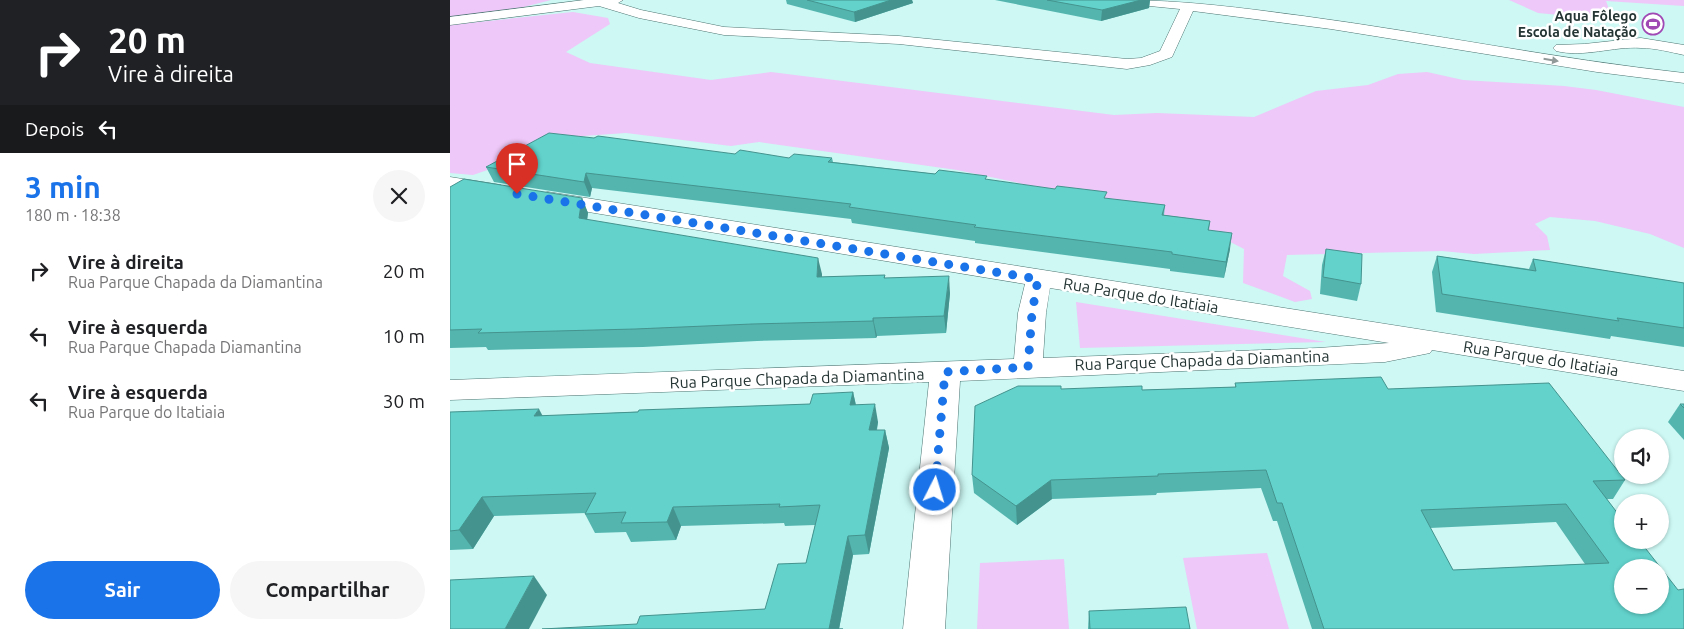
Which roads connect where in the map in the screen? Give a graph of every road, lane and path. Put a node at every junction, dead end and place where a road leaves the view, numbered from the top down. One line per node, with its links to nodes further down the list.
1 (1128, 0): 3 (street)
2 (609, 1): 3 (street); 4 (street)
3 (1188, 6): 5 (street)
4 (450, 21)
5 (1451, 43): 6 (street); 7 (street, one-way to 7)
6 (1684, 50)
7 (1684, 78)
8 (450, 183): 9 (street, Rua Parque do Itatiaia)
9 (1038, 279): 10 (street, Rua Parque do Itatiaia); 11 (street)
10 (1444, 343): 11 (street, Rua Parque Chapada da Diamantina); 13 (street, Rua Parque do Itatiaia)
11 (1028, 367): 12 (street, Rua Parque Chapada da Diamantina)
12 (945, 372): 14 (street, Rua Parque Chapada da Diamantina); 15 (street)
13 (1684, 381)
14 (450, 390)
15 (924, 629)

